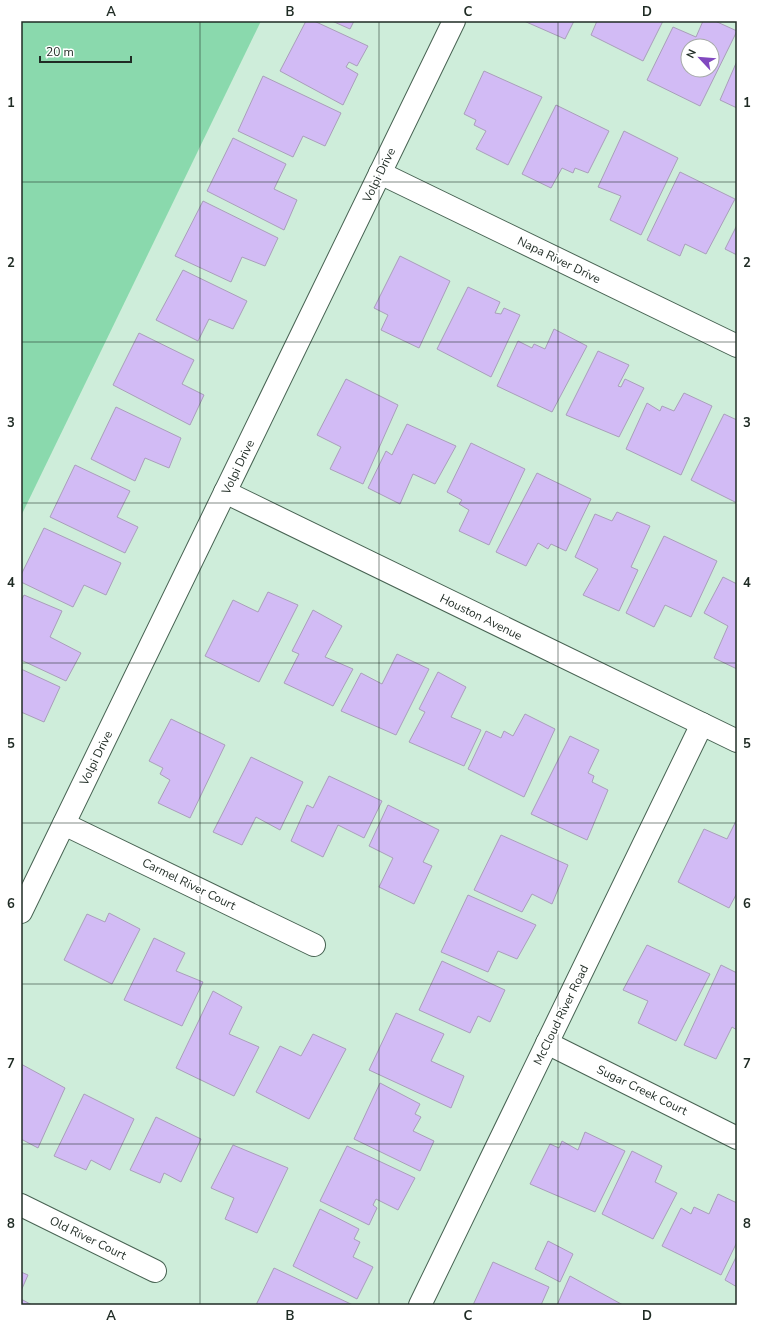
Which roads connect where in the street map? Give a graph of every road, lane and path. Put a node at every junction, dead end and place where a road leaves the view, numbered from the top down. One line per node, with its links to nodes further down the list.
1 (454, 21): 2 (street, Volpi Drive)
2 (380, 173): 3 (street, Napa River Drive); 4 (street, Volpi Drive)
3 (737, 346)
4 (226, 492): 5 (street, Houston Avenue); 7 (street, Volpi Drive)
5 (702, 724): 6 (street, Houston Avenue); 10 (street, McCloud River Road)
6 (737, 741)
7 (64, 824): 8 (street, Volpi Drive); 9 (street, Carmel River Court)
8 (21, 912)
9 (314, 945)
10 (547, 1044): 11 (street, Sugar Creek Court); 14 (street, McCloud River Road)
11 (737, 1138)
12 (21, 1205): 13 (street, Old River Court)
13 (155, 1271)
14 (420, 1305)

